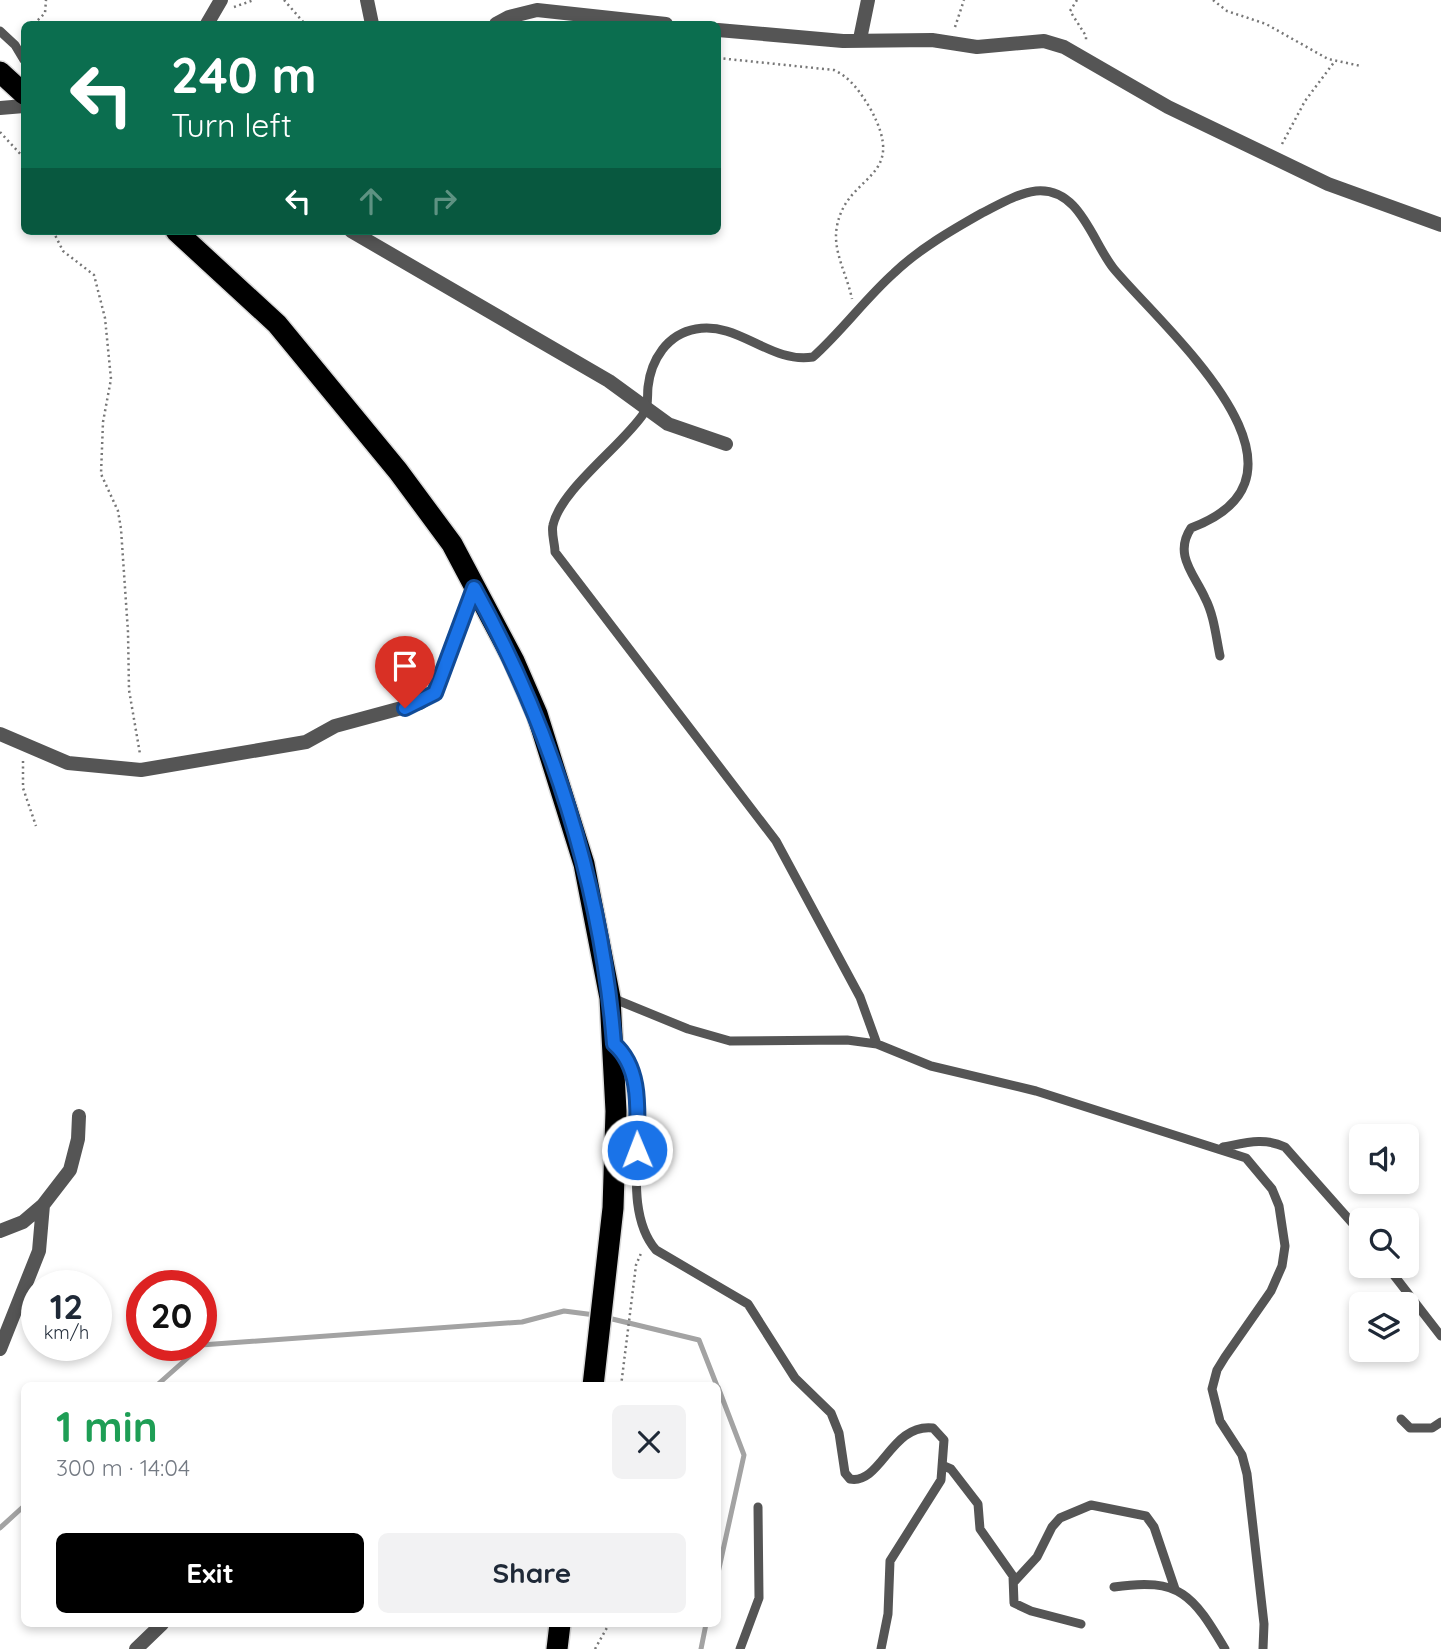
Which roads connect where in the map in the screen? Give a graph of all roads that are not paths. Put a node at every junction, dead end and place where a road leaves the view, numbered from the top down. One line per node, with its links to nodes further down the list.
1 (221, 0): 4 (street)
2 (367, 0): 5 (street)
3 (868, 0): 10 (street)
4 (209, 21)
5 (371, 21)
6 (502, 21): 7 (street)
7 (638, 21)
8 (721, 30): 10 (street)
9 (0, 31): 11 (lane)
10 (860, 39): 14 (street)
11 (21, 55)
12 (21, 106): 13 (street)
13 (0, 108)
14 (1441, 225)
15 (180, 235): 19 (highway)
16 (358, 235): 17 (street)
17 (646, 411): 18 (street); 20 (lane); 24 (lane)
18 (726, 444)
19 (474, 588): 21 (street); 22 (highway)
20 (1220, 656)
21 (0, 734)
22 (610, 998): 23 (highway); 24 (lane)
23 (614, 1044): 33 (highway); 36 (lane)
24 (877, 1044): 26 (lane)
25 (79, 1116): 27 (street)
26 (1221, 1148): 28 (lane); 50 (lane)
27 (43, 1205): 29 (street); 32 (street)
28 (1349, 1219)
29 (0, 1231)
30 (1396, 1278): 31 (lane)
31 (1441, 1336)
32 (0, 1349)
33 (593, 1382)
34 (1401, 1419): 35 (lane)
35 (1441, 1423)
36 (944, 1466): 38 (lane); 48 (lane)
37 (758, 1507): 47 (lane)
38 (1014, 1582): 40 (lane); 41 (lane)
39 (1114, 1587): 40 (lane)
40 (1175, 1589): 49 (lane)
41 (1081, 1623)
42 (160, 1627): 44 (street)
43 (560, 1627): 46 (highway)
44 (150, 1644): 45 (street)
45 (136, 1649)
46 (557, 1649)
47 (740, 1649)
48 (881, 1649)
49 (1225, 1649)
50 (1263, 1649)

